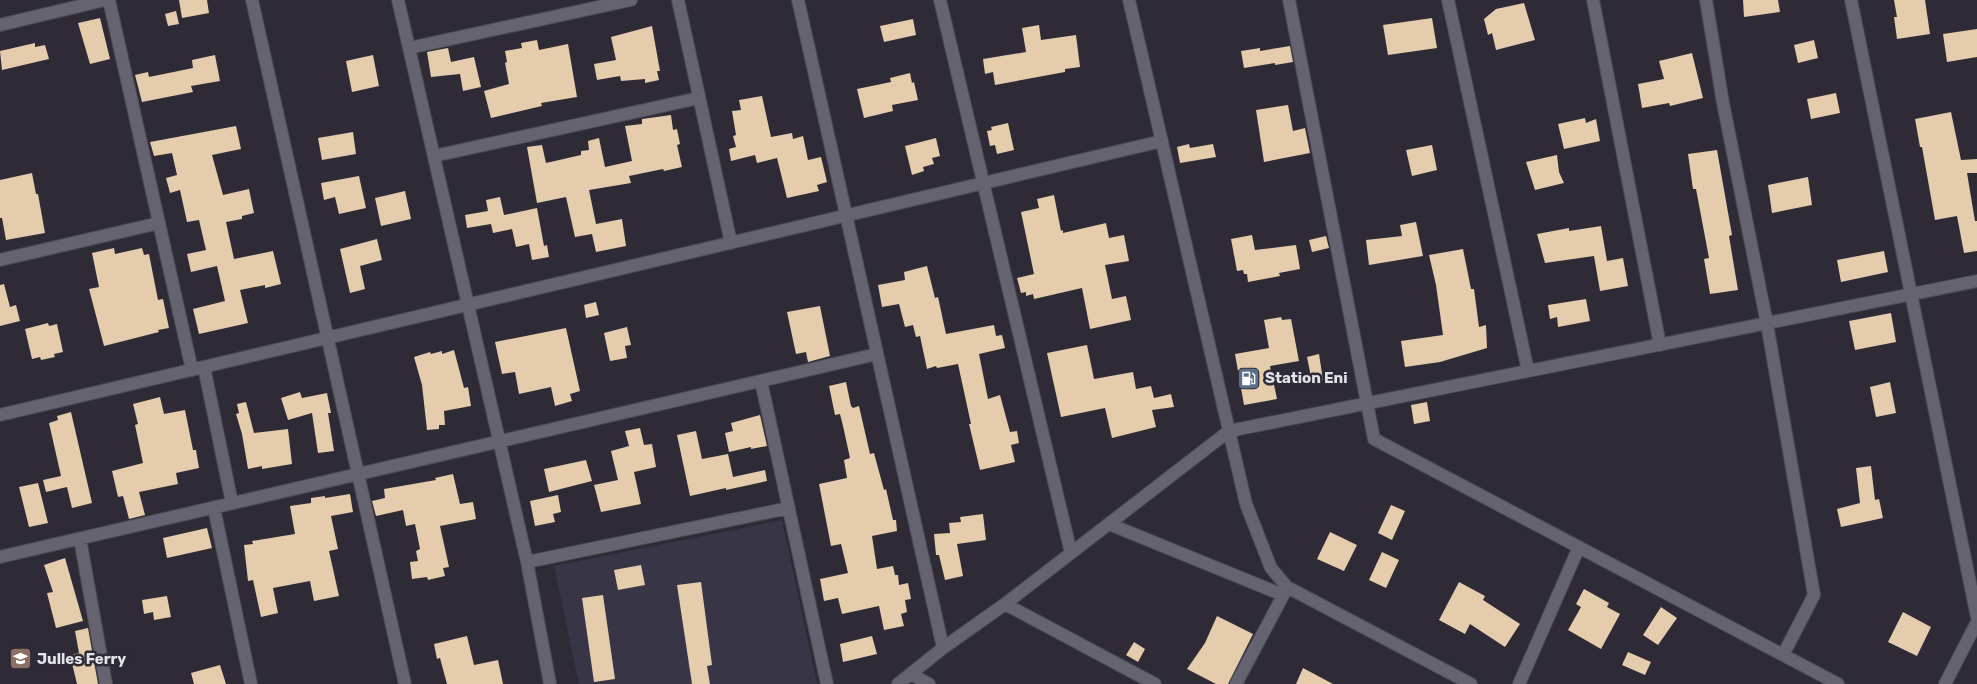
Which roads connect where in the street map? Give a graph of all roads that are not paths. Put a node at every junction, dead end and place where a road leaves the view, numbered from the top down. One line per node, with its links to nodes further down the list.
1 (107, 0): 14 (street); 21 (street)
2 (252, 0): 28 (street)
3 (398, 0): 15 (street)
4 (631, 0): 15 (street)
5 (678, 0): 16 (street)
6 (798, 0): 20 (street)
7 (940, 0): 19 (street)
8 (1132, 0): 17 (street)
9 (1289, 0): 34 (street)
10 (1448, 0): 32 (street)
11 (1593, 0): 29 (street)
12 (1706, 0): 27 (street)
13 (1852, 0): 25 (street)
14 (0, 25)
15 (409, 48): 18 (street)
16 (699, 98): 18 (street); 22 (street)
17 (1162, 141): 19 (street); 36 (street)
18 (434, 156): 26 (street)
19 (983, 184): 20 (street); 45 (street)
20 (846, 216): 22 (street); 30 (street)
21 (159, 223): 23 (street); 31 (street)
22 (731, 243): 26 (street)
23 (0, 260)
24 (1977, 281): 25 (street)
25 (1912, 294): 27 (street); 50 (street)
26 (468, 305): 28 (street); 37 (street)
27 (1767, 324): 29 (street); 53 (street)
28 (328, 338): 31 (street); 38 (street)
29 (1660, 345): 32 (street)
30 (877, 354): 33 (street); 52 (street)
31 (198, 368): 35 (street); 39 (street)
32 (1528, 371): 34 (street)
33 (761, 381): 37 (street); 41 (street)
34 (1367, 403): 36 (street); 44 (street)
35 (0, 415)
36 (1229, 431): 42 (street); 48 (street)
37 (499, 442): 38 (street); 47 (street)
38 (359, 474): 39 (street); 57 (street)
39 (232, 503): 40 (street)
40 (214, 508): 43 (street); 56 (street)
41 (789, 508): 47 (street); 59 (street)
42 (1109, 524): 45 (street); 48 (street)
43 (80, 539): 46 (street); 55 (street)
44 (1579, 547): 53 (street); 65 (street)
45 (1070, 553): 49 (street)
46 (0, 557)
47 (526, 562): 58 (street)
48 (1285, 591): 63 (street); 64 (street)
49 (1005, 604): 52 (street); 62 (street)
50 (1977, 617)
51 (1977, 622): 67 (street)
52 (943, 648): 54 (street)
53 (1784, 655): 66 (street)
54 (910, 674): 60 (street); 61 (street)
55 (106, 684)
56 (251, 684)
57 (406, 684)
58 (550, 684)
59 (827, 684)
60 (898, 684)
61 (929, 684)
62 (1155, 684)
63 (1236, 684)
64 (1471, 684)
65 (1519, 684)
66 (1838, 684)
67 (1945, 684)

